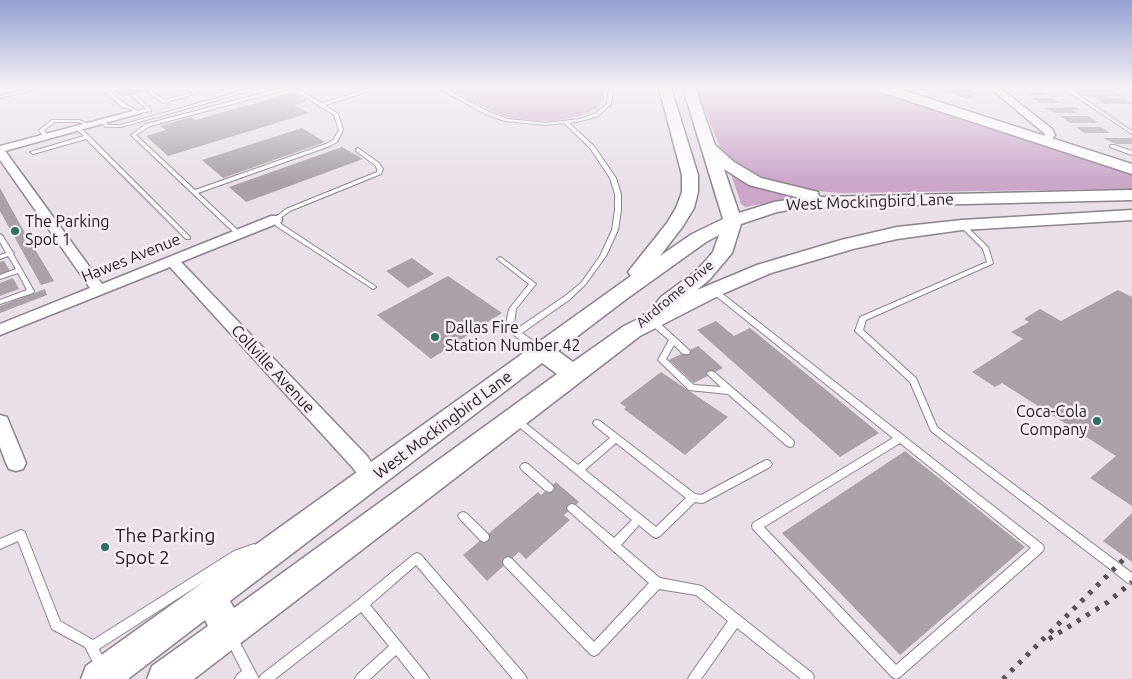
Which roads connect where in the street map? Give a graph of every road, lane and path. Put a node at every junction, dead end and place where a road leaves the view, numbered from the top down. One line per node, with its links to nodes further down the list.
1 (108, 120): 13 (street)
2 (144, 120): 13 (lane)
3 (167, 120): 27 (lane)
4 (338, 120): 27 (lane)
5 (506, 120): 14 (lane)
6 (576, 120): 14 (lane)
7 (674, 120): 47 (main road)
8 (700, 120): 20 (main road)
9 (985, 120): 18 (main road)
10 (993, 120): 18 (main road)
11 (1034, 120): 18 (street)
12 (1112, 120): 16 (lane)
13 (102, 122): 15 (street)
14 (565, 122): 51 (lane)
15 (84, 127): 17 (lane); 22 (street)
16 (1132, 133)
17 (87, 137): 23 (lane); 37 (lane)
18 (1047, 139): 25 (main road); 26 (main road)
19 (1112, 146): 24 (lane)
20 (710, 148): 30 (main road); 33 (main road)
21 (358, 150): 32 (lane)
22 (0, 151): 45 (street)
23 (33, 152)
24 (1132, 153)
25 (1132, 160)
26 (1132, 170)
27 (194, 192): 35 (lane)
28 (1132, 195): 29 (main road, West Mockingbird Lane)
29 (936, 199): 30 (main road, West Mockingbird Lane); 34 (main road)
30 (850, 200): 33 (main road, West Mockingbird Lane)
31 (1132, 215): 34 (main road, West Mockingbird Lane)
32 (276, 219): 35 (street, Hawes Avenue); 44 (lane)
33 (733, 221): 47 (main road, West Mockingbird Lane); 49 (main road, Airdrome Drive)
34 (962, 225): 46 (main road, West Mockingbird Lane); 79 (lane)
35 (240, 234): 41 (street, Hawes Avenue)
36 (0, 237): 38 (lane)
37 (188, 238)
38 (11, 254): 39 (lane); 42 (lane)
39 (0, 257)
40 (500, 259): 51 (lane)
41 (172, 261): 45 (street, Hawes Avenue); 68 (street, Collville Avenue)
42 (20, 270): 43 (lane); 48 (lane)
43 (0, 277)
44 (373, 287)
45 (99, 290): 50 (street, Hawes Avenue)
46 (713, 290): 49 (main road, West Mockingbird Lane); 62 (lane)
47 (618, 295): 53 (main road, West Mockingbird Lane)
48 (0, 302)
49 (642, 326): 52 (lane); 56 (main road, West Mockingbird Lane)
50 (0, 330)
51 (517, 333): 53 (lane)
52 (673, 339): 54 (lane); 57 (lane)
53 (542, 351): 56 (main road); 68 (main road, West Mockingbird Lane)
54 (686, 352)
55 (711, 374): 57 (lane)
56 (574, 375): 58 (main road, West Mockingbird Lane)
57 (730, 391): 63 (lane)
58 (514, 418): 67 (lane); 84 (main road, West Mockingbird Lane)
59 (0, 422): 64 (street)
60 (597, 423): 61 (lane)
61 (616, 438): 67 (lane); 70 (lane)
62 (900, 438): 62 (lane)
63 (790, 443)
64 (16, 463)
65 (767, 464): 70 (lane)
66 (526, 467): 69 (lane)
67 (578, 470): 73 (lane)
68 (372, 478): 74 (main road, West Mockingbird Lane)
69 (549, 488)
70 (693, 498): 73 (lane)
71 (572, 508): 77 (lane)
72 (463, 516): 75 (lane)
73 (639, 519): 77 (lane)
74 (295, 536): 81 (main road, West Mockingbird Lane); 86 (lane)
75 (484, 537)
76 (0, 544): 86 (lane)
77 (614, 545): 80 (lane)
78 (508, 562): 80 (lane)
79 (1132, 579)
80 (657, 583): 83 (lane)
81 (211, 598): 84 (main road); 86 (main road, West Mockingbird Lane)
82 (362, 604): 85 (lane); 89 (lane); 92 (lane)
83 (736, 620): 93 (lane); 94 (lane)
84 (228, 633): 87 (lane); 88 (main road, West Mockingbird Lane)
85 (397, 647): 90 (lane); 91 (lane)
86 (102, 670)
87 (248, 677)
88 (166, 679)
89 (265, 679)
90 (361, 679)
91 (423, 679)
92 (521, 679)
93 (694, 679)
94 (807, 679)

